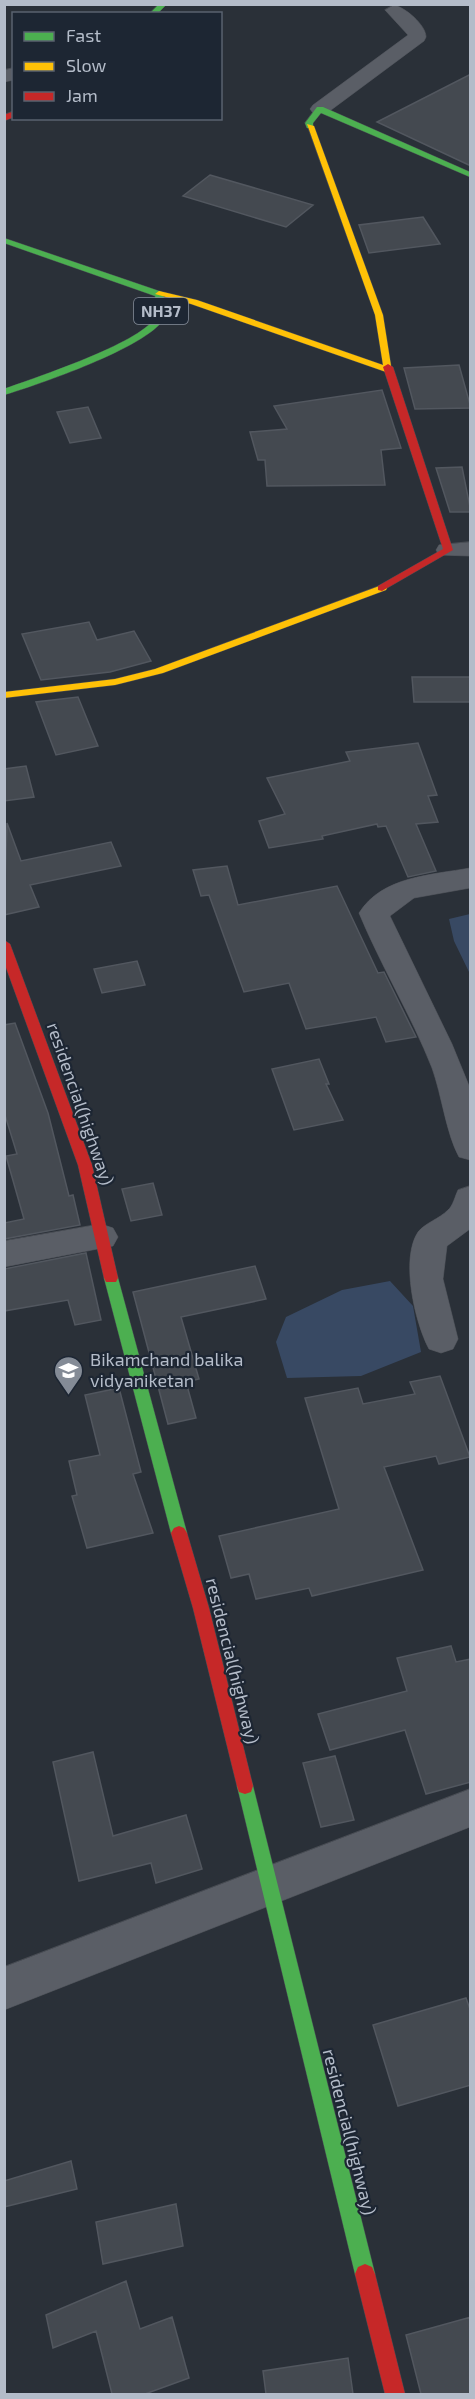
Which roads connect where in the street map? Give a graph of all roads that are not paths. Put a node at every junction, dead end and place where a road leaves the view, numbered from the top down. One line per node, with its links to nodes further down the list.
1 (394, 10): 2 (street)
2 (320, 109): 3 (main road); 6 (main road)
3 (471, 175)
4 (4, 240): 5 (main road, NH37)
5 (159, 294): 6 (main road); 7 (main road, NH37)
6 (389, 369): 8 (main road)
7 (4, 392)
8 (459, 550): 9 (main road)
9 (4, 695)
10 (471, 878): 12 (street)
11 (4, 945): 14 (main road, residencial(highway))
12 (471, 1148)
13 (471, 1199): 16 (street)
14 (101, 1237): 15 (street); 18 (main road, residencial(highway))
15 (4, 1254)
16 (441, 1339)
17 (471, 1808): 18 (street)
18 (269, 1888): 19 (street); 20 (main road, residencial(highway))
19 (4, 1989)
20 (395, 2394)

